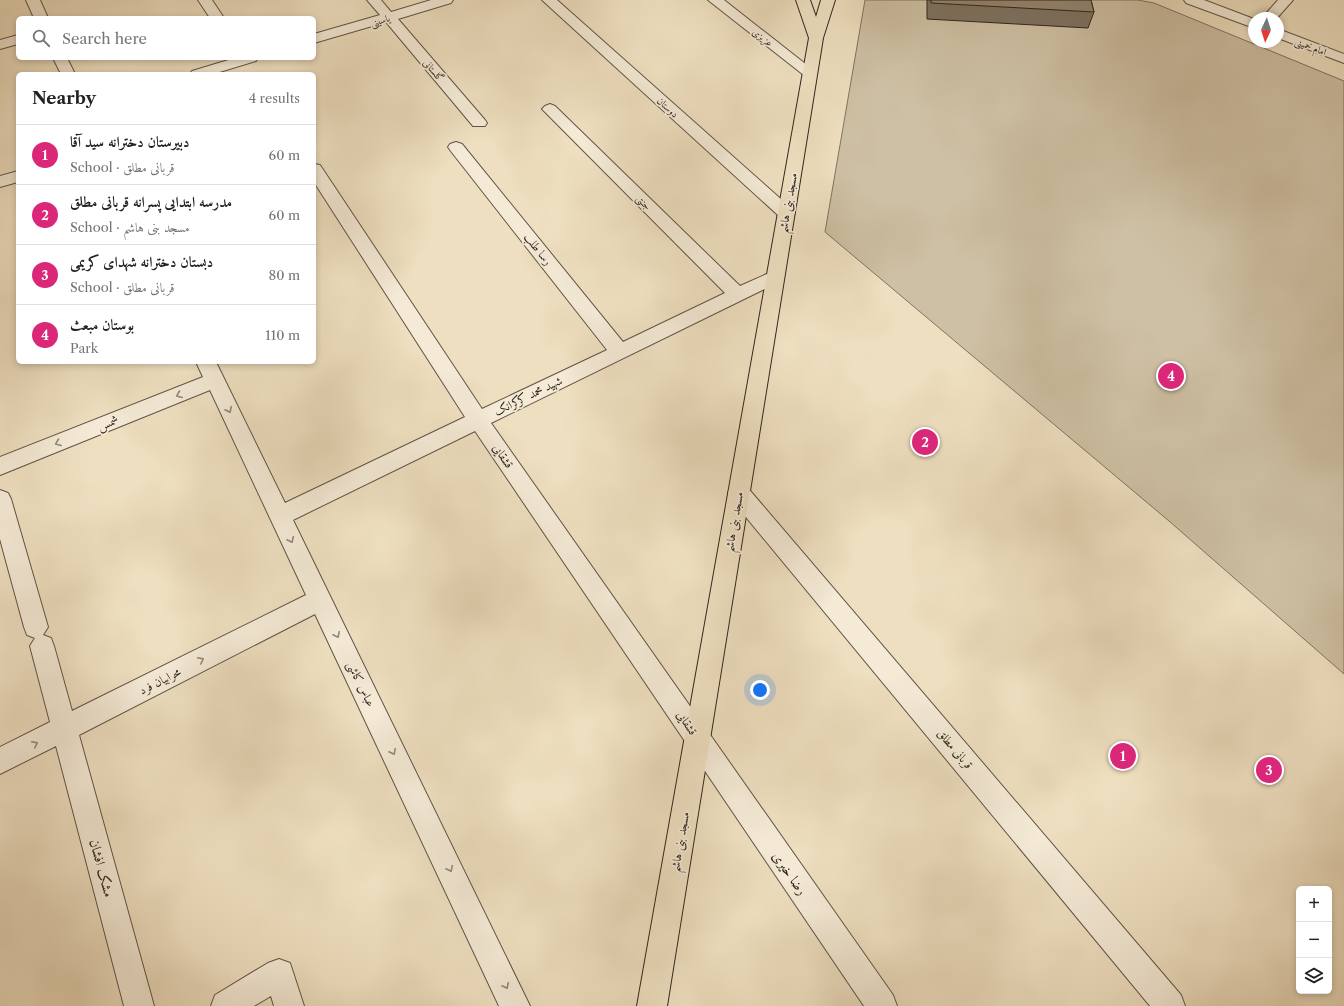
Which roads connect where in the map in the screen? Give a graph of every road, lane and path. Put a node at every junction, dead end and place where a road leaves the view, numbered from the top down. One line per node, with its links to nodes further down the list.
1 (32, 0): 12 (street)
2 (205, 0): 13 (street)
3 (374, 0): 14 (street, گلستانی)
4 (446, 0): 14 (street, یاسینی)
5 (549, 0): 35 (street, دوستان)
6 (715, 0): 28 (street, عزیزی)
7 (803, 0): 18 (main road, مسجد بنی هاشم)
8 (828, 0): 18 (main road, مسجد بنی هاشم)
9 (1191, 0): 15 (street)
10 (1286, 0): 11 (street)
11 (1275, 12)
12 (40, 16)
13 (216, 16)
14 (388, 17): 17 (street, یاسینی); 30 (street, گلستانی)
15 (1248, 22)
16 (1284, 35): 21 (street, امام خمینی)
17 (316, 38)
18 (816, 38): 28 (main road, مسجد بنی هاشم)
19 (16, 41): 20 (street)
20 (0, 45)
21 (1344, 59)
22 (61, 60): 25 (street)
23 (242, 60): 26 (street)
24 (245, 60): 27 (street)
25 (67, 72)
26 (203, 72)
27 (251, 72)
28 (810, 73): 35 (main road, مسجد بنی هاشم)
29 (550, 109): 37 (street, جنتی)
30 (479, 123)
31 (456, 147): 38 (street, رسا طلب)
32 (316, 172): 40 (street, قشقایی)
33 (16, 177): 34 (street)
34 (0, 182)
35 (786, 213): 36 (main road, مسجد بنی هاشم)
36 (775, 277): 37 (street, شهید محمد کرکرانک); 42 (main road, مسجد بنی هاشم)
37 (738, 295): 38 (street, شهید محمد کرکرانک)
38 (620, 352): 40 (street, شهید محمد کرکرانک)
39 (211, 371): 41 (street, شمس, one-way to 41); 44 (street, عباس کاشی, one-way to 44)
40 (478, 420): 44 (street, شهید محمد کرکرانک); 47 (street, قشقایی)
41 (0, 466)
42 (739, 493): 47 (main road, مسجد بنی هاشم); 55 (street, قربانی مطلق)
43 (0, 499): 46 (street)
44 (280, 516): 45 (street, عباس کاشی, one-way to 45)
45 (320, 600): 46 (street, محرابیان فرد, one-way to 45); 52 (street, عباس کاشی, one-way to 52)
46 (65, 730): 48 (street, محرابیان فرد, one-way to 46); 49 (street, مشک افشان)
47 (698, 739): 53 (main road, مسجد بنی هاشم); 54 (street, رضا خیری)
48 (0, 761)
49 (139, 1006)
50 (226, 1006): 51 (street)
51 (289, 1006)
52 (516, 1006)
53 (652, 1006)
54 (882, 1006)
55 (1170, 1006)

